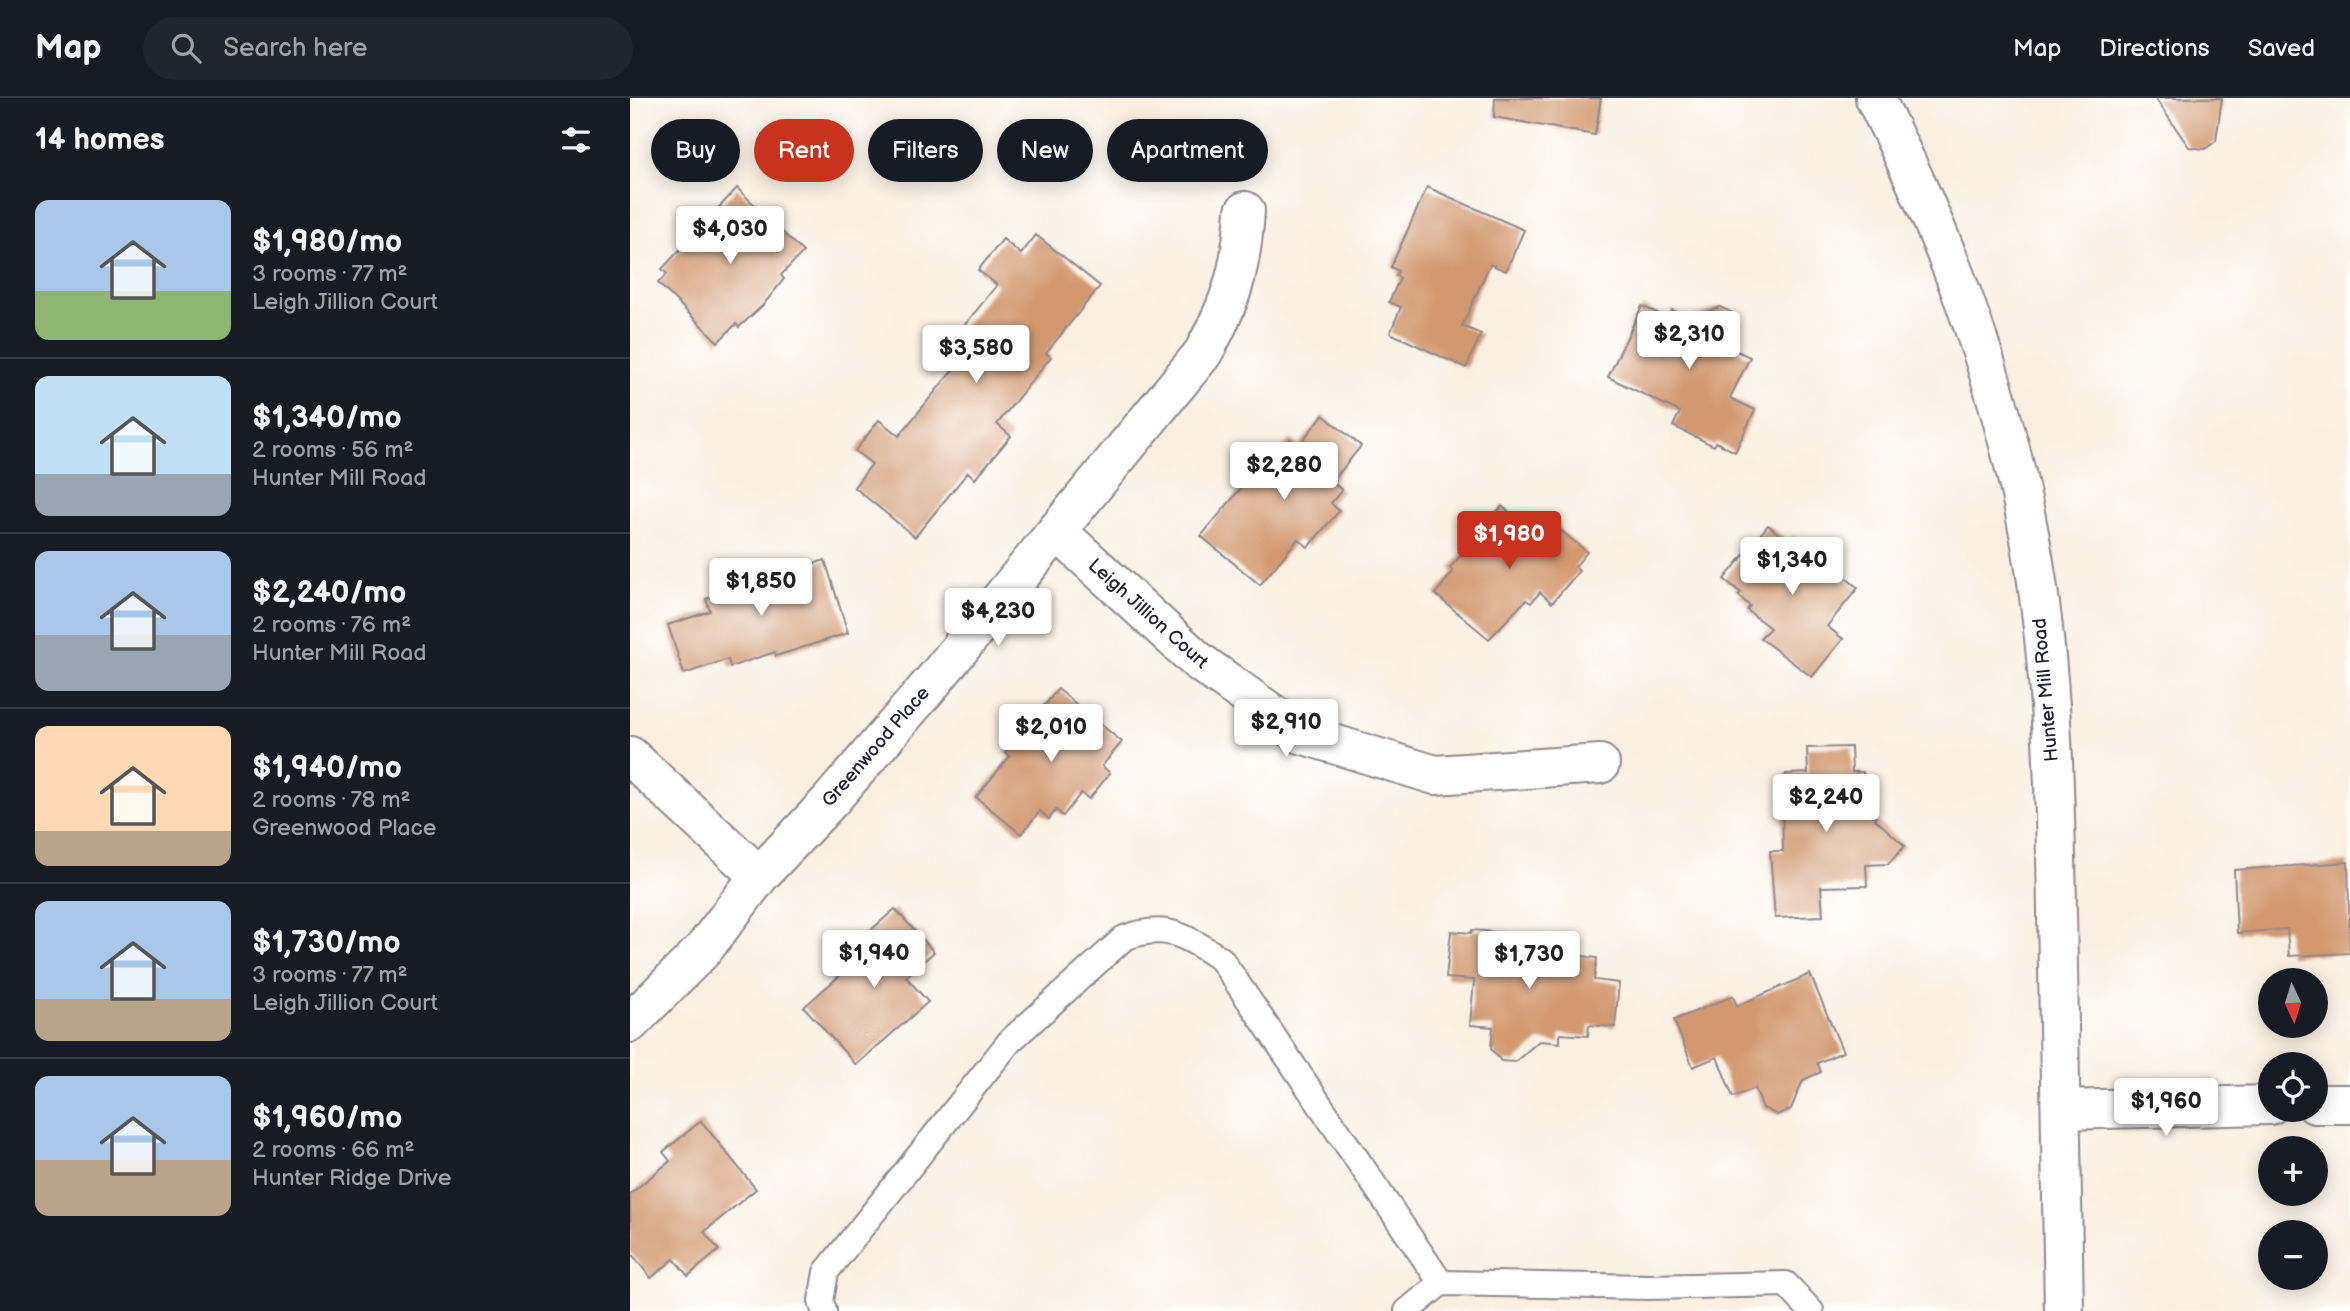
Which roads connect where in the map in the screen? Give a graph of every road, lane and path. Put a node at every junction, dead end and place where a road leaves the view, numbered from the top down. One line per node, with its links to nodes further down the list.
1 (1875, 98): 11 (street, Hunter Mill Road)
2 (1245, 211): 3 (street, Greenwood Place)
3 (1057, 531): 5 (street, Leigh Jillion Court); 6 (street, Greenwood Place)
4 (630, 756): 6 (street)
5 (1601, 764)
6 (759, 876): 7 (street, Greenwood Place)
7 (630, 1023)
8 (2328, 1104): 9 (street)
9 (2350, 1104)
10 (2258, 1105): 11 (street)
11 (2061, 1110): 16 (street, Hunter Mill Road)
12 (1441, 1283): 13 (lane); 14 (lane); 15 (lane)
13 (824, 1311)
14 (1407, 1311)
15 (1811, 1311)
16 (2064, 1311)

